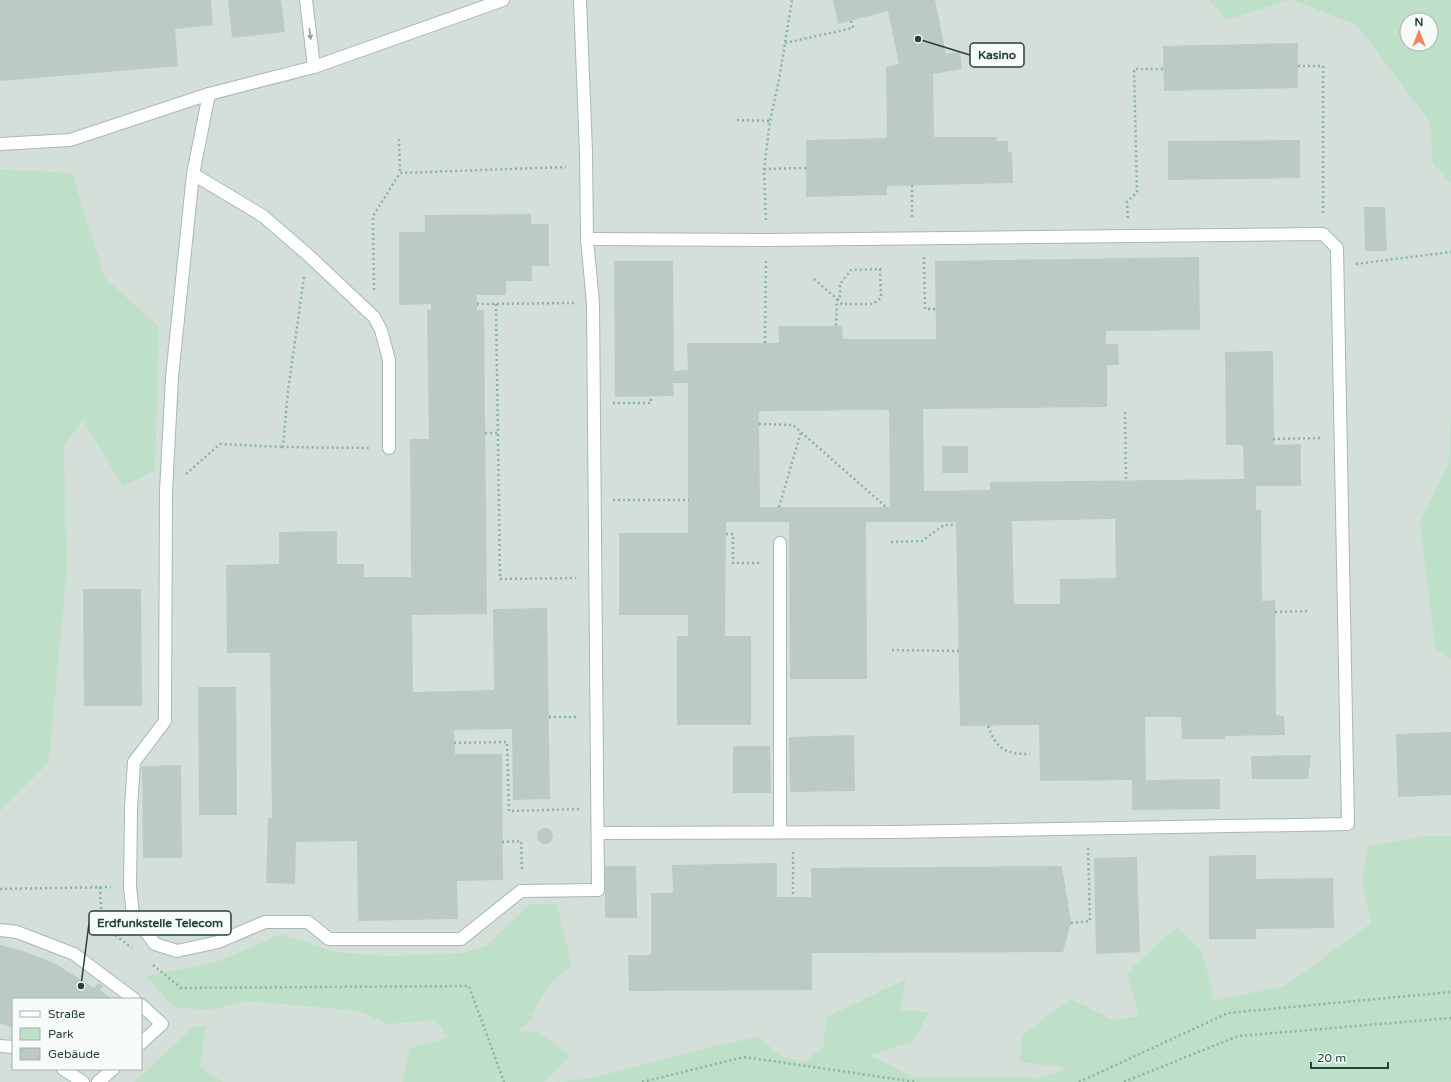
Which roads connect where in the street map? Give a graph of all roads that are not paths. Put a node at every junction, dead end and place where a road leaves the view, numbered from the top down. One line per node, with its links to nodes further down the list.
1 (306, 0): 4 (lane, one-way to 4)
2 (503, 0): 4 (lane)
3 (580, 0): 8 (lane)
4 (314, 67): 5 (lane)
5 (209, 94): 6 (lane); 7 (lane)
6 (0, 144)
7 (193, 174): 9 (lane); 12 (lane)
8 (587, 239): 11 (lane); 12 (lane)
9 (389, 448)
10 (780, 544): 11 (lane)
11 (780, 831): 12 (lane)
12 (598, 833)
13 (0, 930): 14 (lane)
14 (133, 998)
15 (142, 1006): 16 (lane)
16 (142, 1042)
17 (0, 1046): 18 (lane)
18 (12, 1047)
19 (65, 1070): 21 (lane)
20 (112, 1070): 22 (lane)
21 (83, 1082)
22 (98, 1082)

